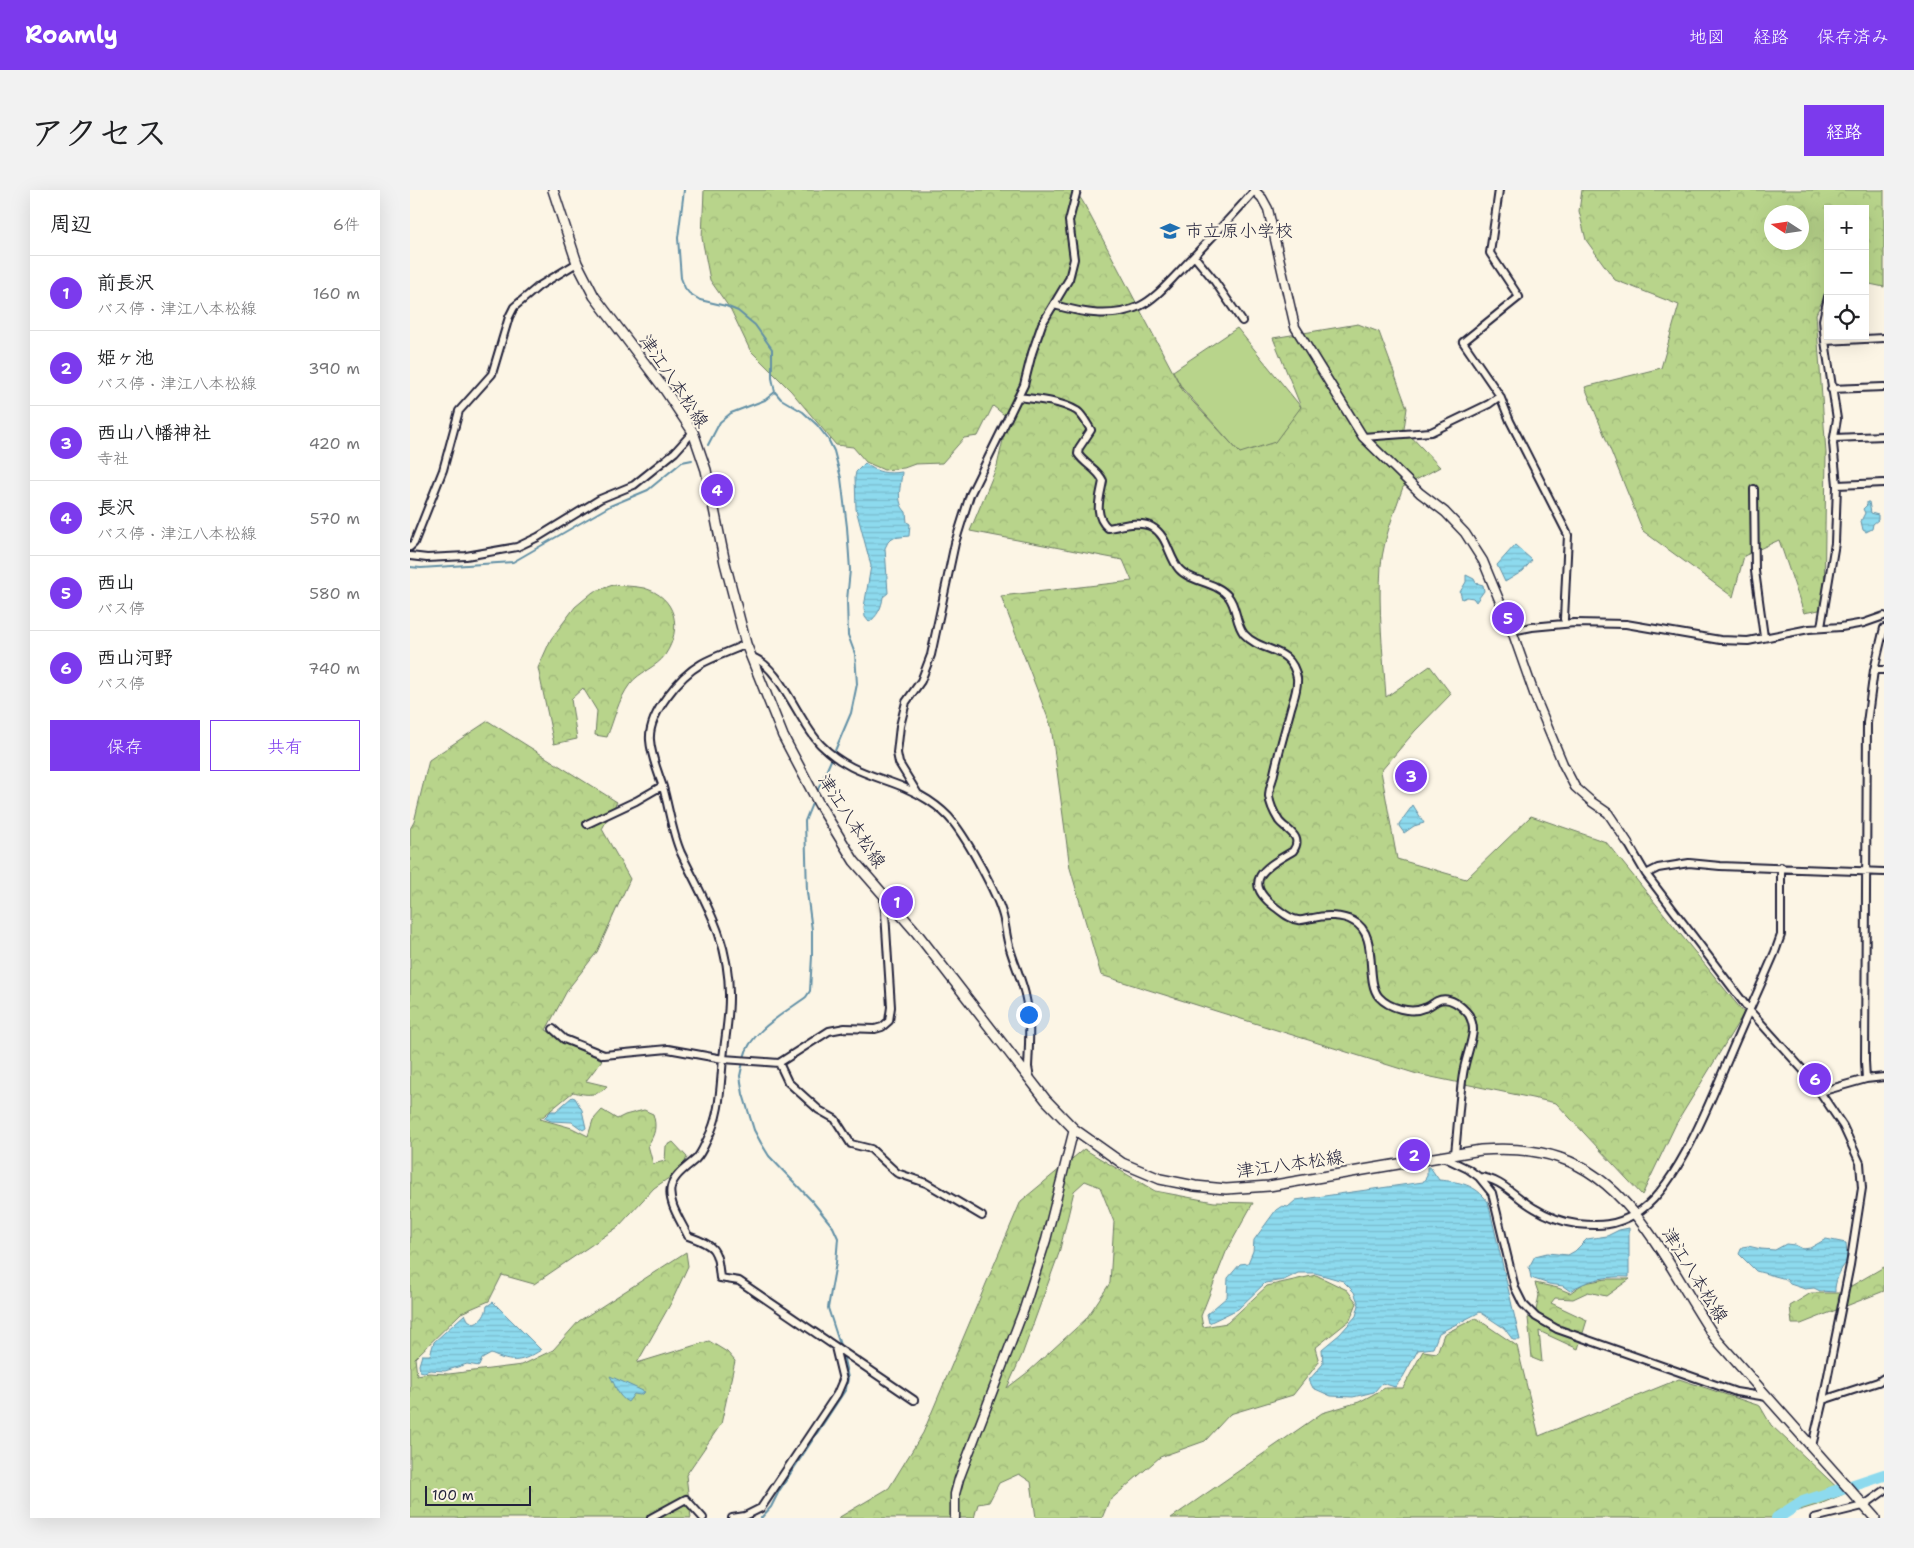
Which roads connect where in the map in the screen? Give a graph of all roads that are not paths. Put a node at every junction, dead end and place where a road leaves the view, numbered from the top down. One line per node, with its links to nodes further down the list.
1 (553, 190): 6 (main road, 津江八本松線)
2 (1076, 190): 7 (street)
3 (1255, 190): 5 (street); 18 (street)
4 (1499, 190): 14 (street)
5 (1194, 256): 7 (street); 9 (street)
6 (577, 263): 16 (main road, 津江八本松線); 23 (street)
7 (1054, 305): 15 (street)
8 (1824, 315): 11 (street)
9 (1242, 321)
10 (1884, 338): 11 (street)
11 (1824, 341): 13 (street)
12 (1884, 387): 13 (street)
13 (1831, 389): 19 (street)
14 (1500, 396): 18 (street); 26 (street)
15 (1018, 397): 36 (street); 53 (street)
16 (692, 432): 24 (street); 31 (main road, 津江八本松線)
17 (1884, 436): 19 (street)
18 (1363, 437): 29 (street)
19 (1834, 438): 21 (street)
20 (1884, 483): 21 (street)
21 (1837, 485): 27 (street)
22 (1754, 489): 30 (street)
23 (410, 547)
24 (410, 556)
25 (1884, 616): 27 (street)
26 (1564, 619)
27 (1821, 627): 30 (street)
28 (1884, 628): 33 (street)
29 (1512, 631): 30 (street); 38 (street)
30 (1764, 637)
31 (746, 644): 32 (main road, 津江八本松線); 35 (street)
32 (752, 657): 36 (street); 43 (main road, 津江八本松線)
33 (1874, 670): 34 (street); 40 (street)
34 (1884, 670)
35 (662, 786): 37 (street); 46 (street)
36 (918, 794): 50 (street)
37 (587, 824)
38 (1628, 844): 42 (street)
39 (1781, 867): 40 (street); 42 (street); 44 (street)
40 (1866, 871): 41 (street); 49 (street)
41 (1884, 872)
42 (1646, 874): 44 (street)
43 (884, 897): 47 (street); 50 (main road, 津江八本松線)
44 (1750, 1011): 51 (street); 56 (street)
45 (553, 1029): 46 (street)
46 (723, 1059): 47 (street); 58 (street)
47 (779, 1063): 57 (street)
48 (1884, 1077): 49 (street)
49 (1866, 1079): 51 (street)
50 (1031, 1081): 52 (main road, 津江八本松線)
51 (1820, 1092): 62 (street)
52 (1074, 1129): 54 (main road, 津江八本松線); 69 (street)
53 (1455, 1153): 54 (main road, 津江八本松線); 56 (main road, 津江八本松線)
54 (1440, 1156): 55 (street)
55 (1479, 1177): 56 (street); 60 (street)
56 (1636, 1214): 60 (main road, 津江八本松線)
57 (982, 1216)
58 (834, 1347): 61 (street); 68 (street)
59 (1884, 1378): 62 (street)
60 (1767, 1397): 63 (main road, 津江八本松線)
61 (914, 1400)
62 (1823, 1400): 63 (street)
63 (1812, 1446): 65 (main road, 津江八本松線)
64 (1884, 1491): 65 (street)
65 (1861, 1503): 70 (street); 71 (main road, 津江八本松線)
66 (651, 1518): 67 (street)
67 (703, 1518)
68 (732, 1518)
69 (955, 1518)
70 (1814, 1518)
71 (1875, 1518)

